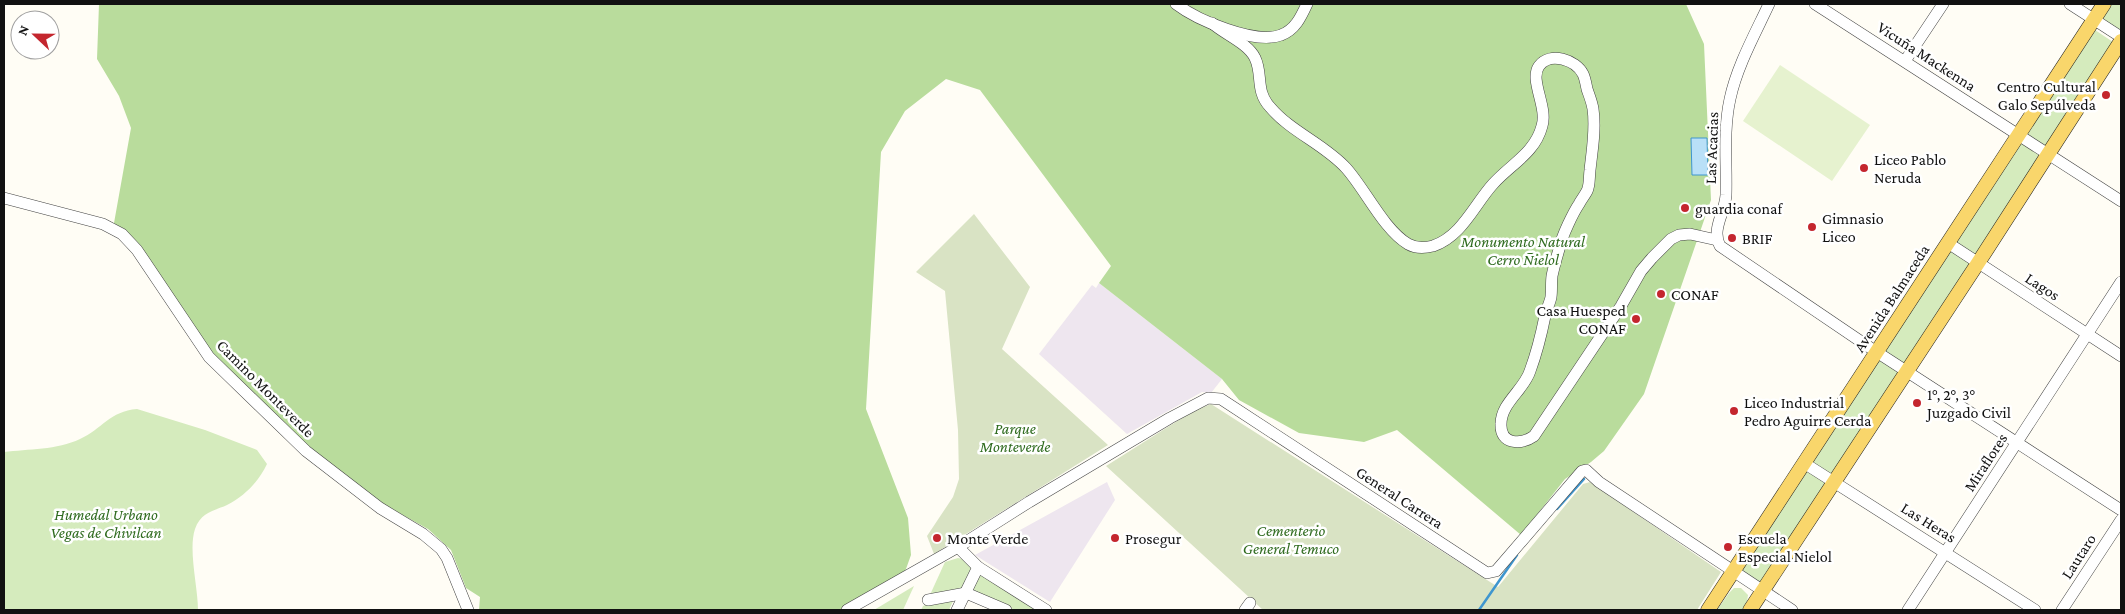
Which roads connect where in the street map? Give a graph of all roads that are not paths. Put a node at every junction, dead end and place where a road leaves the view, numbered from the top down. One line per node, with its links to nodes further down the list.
1 (1176, 4): 9 (street)
2 (1307, 4): 9 (street)
3 (1769, 4): 17 (street, Las Acacias)
4 (1815, 4): 12 (street, Vicuña Mackenna)
5 (1943, 4): 12 (street)
6 (2070, 4): 8 (street)
7 (2104, 4): 8 (main road, Avenida Balmaceda)
8 (2094, 19): 10 (street); 13 (main road, Avenida Balmaceda)
9 (1212, 23): 17 (street)
10 (2121, 37)
11 (2121, 41): 14 (main road)
12 (1905, 61): 13 (street, Vicuña Mackenna)
13 (2019, 134): 14 (street, Vicuña Mackenna); 18 (main road, Avenida Balmaceda)
14 (2049, 153): 16 (street, Vicuña Mackenna); 19 (main road)
15 (4, 198): 37 (street, Camino Monteverde)
16 (2121, 201)
17 (1717, 240): 22 (street)
18 (1948, 243): 19 (street, Lagos); 22 (main road, Avenida Balmaceda)
19 (1978, 264): 21 (street, Lagos); 24 (main road)
20 (2121, 282): 21 (street, Miraflores)
21 (2087, 334): 23 (street, Lagos); 25 (street, Miraflores)
22 (1877, 352): 24 (street); 26 (main road, Avenida Balmaceda)
23 (2121, 356)
24 (1907, 372): 25 (street); 27 (main road)
25 (2017, 443): 28 (street); 31 (street, Miraflores)
26 (1804, 463): 27 (street, Las Heras); 33 (main road, Avenida Balmaceda)
27 (1834, 482): 31 (street, Las Heras); 34 (main road)
28 (2121, 510)
29 (2121, 520): 47 (street, Lautaro)
30 (958, 547): 32 (street); 33 (street, General Carrera); 38 (street)
31 (1946, 552): 45 (street, Miraflores); 46 (street, Las Heras)
32 (978, 567): 35 (street); 41 (street)
33 (1733, 572): 34 (street, General Carrera); 42 (main road, Avenida Balmaceda)
34 (1762, 592): 43 (main road); 44 (street, General Carrera)
35 (966, 593): 36 (street); 39 (street); 40 (street)
36 (928, 600)
37 (468, 610)
38 (847, 610)
39 (957, 610)
40 (1006, 610)
41 (1046, 610)
42 (1708, 610)
43 (1750, 610)
44 (1792, 610)
45 (1908, 610)
46 (2035, 610)
47 (2062, 610)

